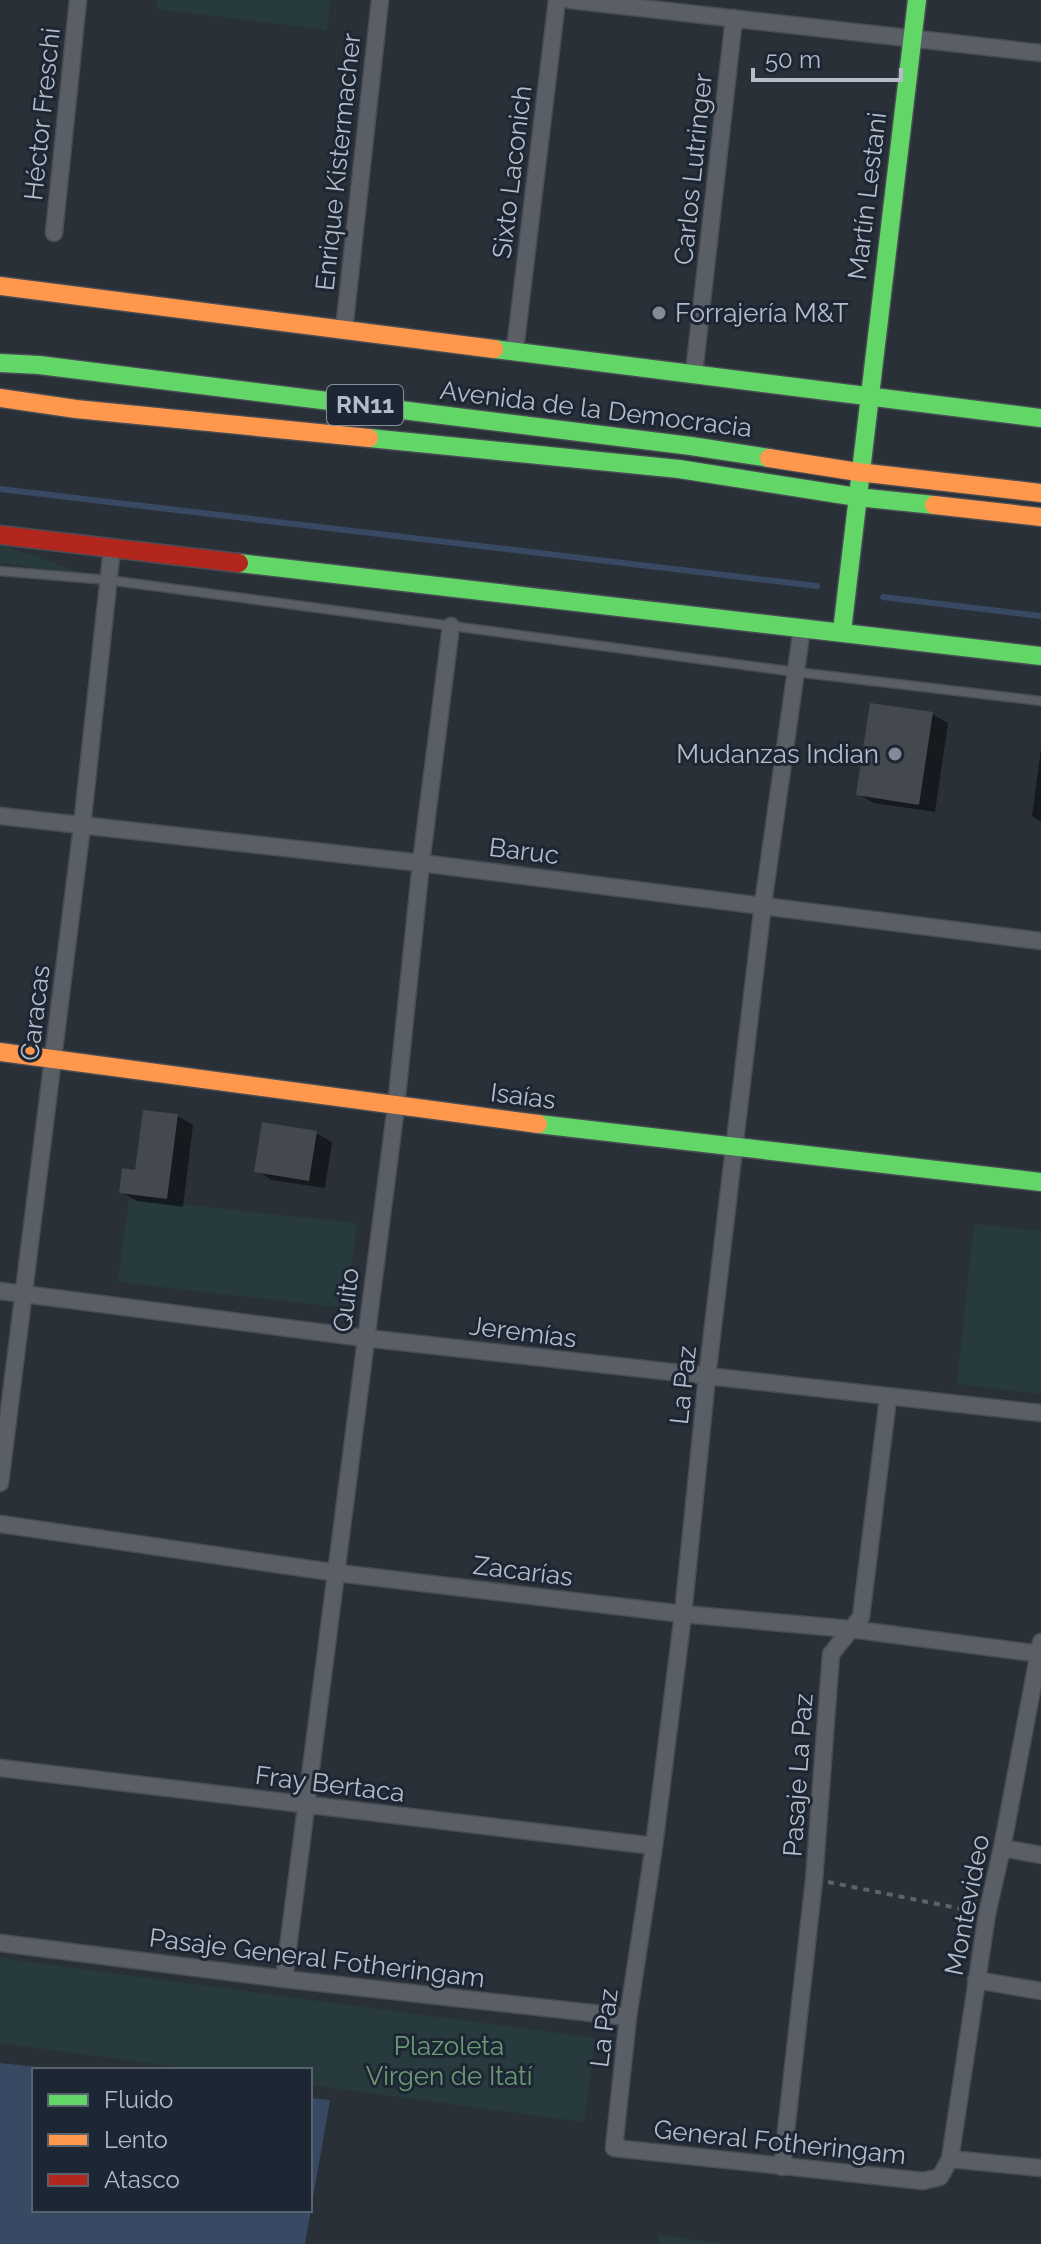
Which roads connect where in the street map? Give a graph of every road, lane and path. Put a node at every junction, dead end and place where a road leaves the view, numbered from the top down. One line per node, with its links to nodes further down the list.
1 (78, 0): 9 (street, Héctor Freschi)
2 (380, 0): 11 (street, Enrique Kistermacher)
3 (557, 0): 12 (street, Sixto Laconich)
4 (570, 0): 6 (street)
5 (917, 0): 7 (main road, Martín Lestani)
6 (734, 18): 7 (street); 14 (street, Carlos Lutringer)
7 (911, 40): 8 (street); 15 (main road, Martín Lestani)
8 (1041, 53)
9 (54, 233)
10 (0, 286): 11 (main road, Avenida de la Democracia)
11 (344, 330): 12 (main road, Avenida de la Democracia)
12 (515, 349): 14 (main road, Avenida de la Democracia)
13 (0, 363): 18 (main road, Avenida de la Democracia / RN11)
14 (694, 373): 15 (main road, Avenida de la Democracia)
15 (870, 397): 17 (main road, Avenida de la Democracia); 18 (main road, Martín Lestani)
16 (0, 398): 20 (main road, Avenida de la Democracia)
17 (1041, 418)
18 (858, 472): 19 (main road, Avenida de la Democracia / RN11); 20 (main road, Martín Lestani)
19 (1041, 493)
20 (857, 497): 21 (main road, Avenida de la Democracia); 28 (main road, Martín Lestani)
21 (1041, 517)
22 (0, 535): 23 (main road)
23 (112, 548): 25 (street, Caracas); 27 (main road)
24 (0, 571): 25 (lane)
25 (108, 580): 26 (lane); 33 (street, Caracas)
26 (451, 626): 30 (lane); 34 (street, Quito)
27 (802, 628): 28 (main road); 30 (street, La Paz)
28 (842, 631): 29 (main road)
29 (1041, 656)
30 (796, 672): 31 (lane); 35 (street, La Paz)
31 (1041, 701)
32 (0, 816): 33 (street, Baruc)
33 (82, 826): 34 (street, Baruc); 38 (street, Caracas)
34 (421, 863): 35 (street, Baruc); 39 (street, Quito)
35 (763, 904): 36 (street, Baruc); 40 (street, La Paz)
36 (1041, 941)
37 (0, 1052): 38 (main road, Isaías)
38 (53, 1059): 39 (main road, Isaías); 43 (street, Caracas)
39 (396, 1106): 40 (main road, Isaías); 44 (street, Quito)
40 (736, 1148): 41 (main road, Isaías); 45 (street, La Paz)
41 (1041, 1182)
42 (0, 1291): 43 (street, Jeremías)
43 (23, 1294): 44 (street, Jeremías); 48 (street, Caracas)
44 (365, 1338): 45 (street, Jeremías); 50 (street, Quito)
45 (707, 1377): 46 (street, Jeremías); 51 (street, La Paz)
46 (888, 1398): 47 (street, Jeremías); 52 (street, Pasaje La Paz)
47 (1041, 1413)
48 (0, 1483)
49 (0, 1524): 50 (street, Zacarías)
50 (338, 1573): 51 (street, Zacarías); 57 (street, Quito)
51 (683, 1614): 52 (street, Zacarías); 58 (street, La Paz)
52 (850, 1629): 54 (street, Zacarías); 61 (street, Pasaje La Paz)
53 (1041, 1642): 54 (street, Montevideo)
54 (1040, 1654): 55 (street, Montevideo)
55 (1034, 1715): 59 (street, Montevideo)
56 (0, 1768): 57 (street, Fray Bertaca)
57 (307, 1805): 58 (street, Fray Bertaca); 64 (street, Quito)
58 (654, 1846): 67 (street, La Paz)
59 (1002, 1848): 60 (street); 62 (street, Montevideo)
60 (1041, 1855)
61 (814, 1880): 62 (path); 70 (street, Pasaje La Paz)
62 (987, 1914): 65 (street, Montevideo)
63 (0, 1943): 64 (street, Pasaje General Fotheringam)
64 (284, 1979): 67 (street, Pasaje General Fotheringam)
65 (976, 1980): 66 (street); 69 (street, Montevideo)
66 (1041, 1991)
67 (628, 2017): 68 (street, La Paz)
68 (614, 2148): 70 (street, General Fotheringam)
69 (950, 2159): 71 (street); 72 (street, Montevideo)
70 (782, 2167): 72 (street, General Fotheringam)
71 (1041, 2168)
72 (940, 2177)

